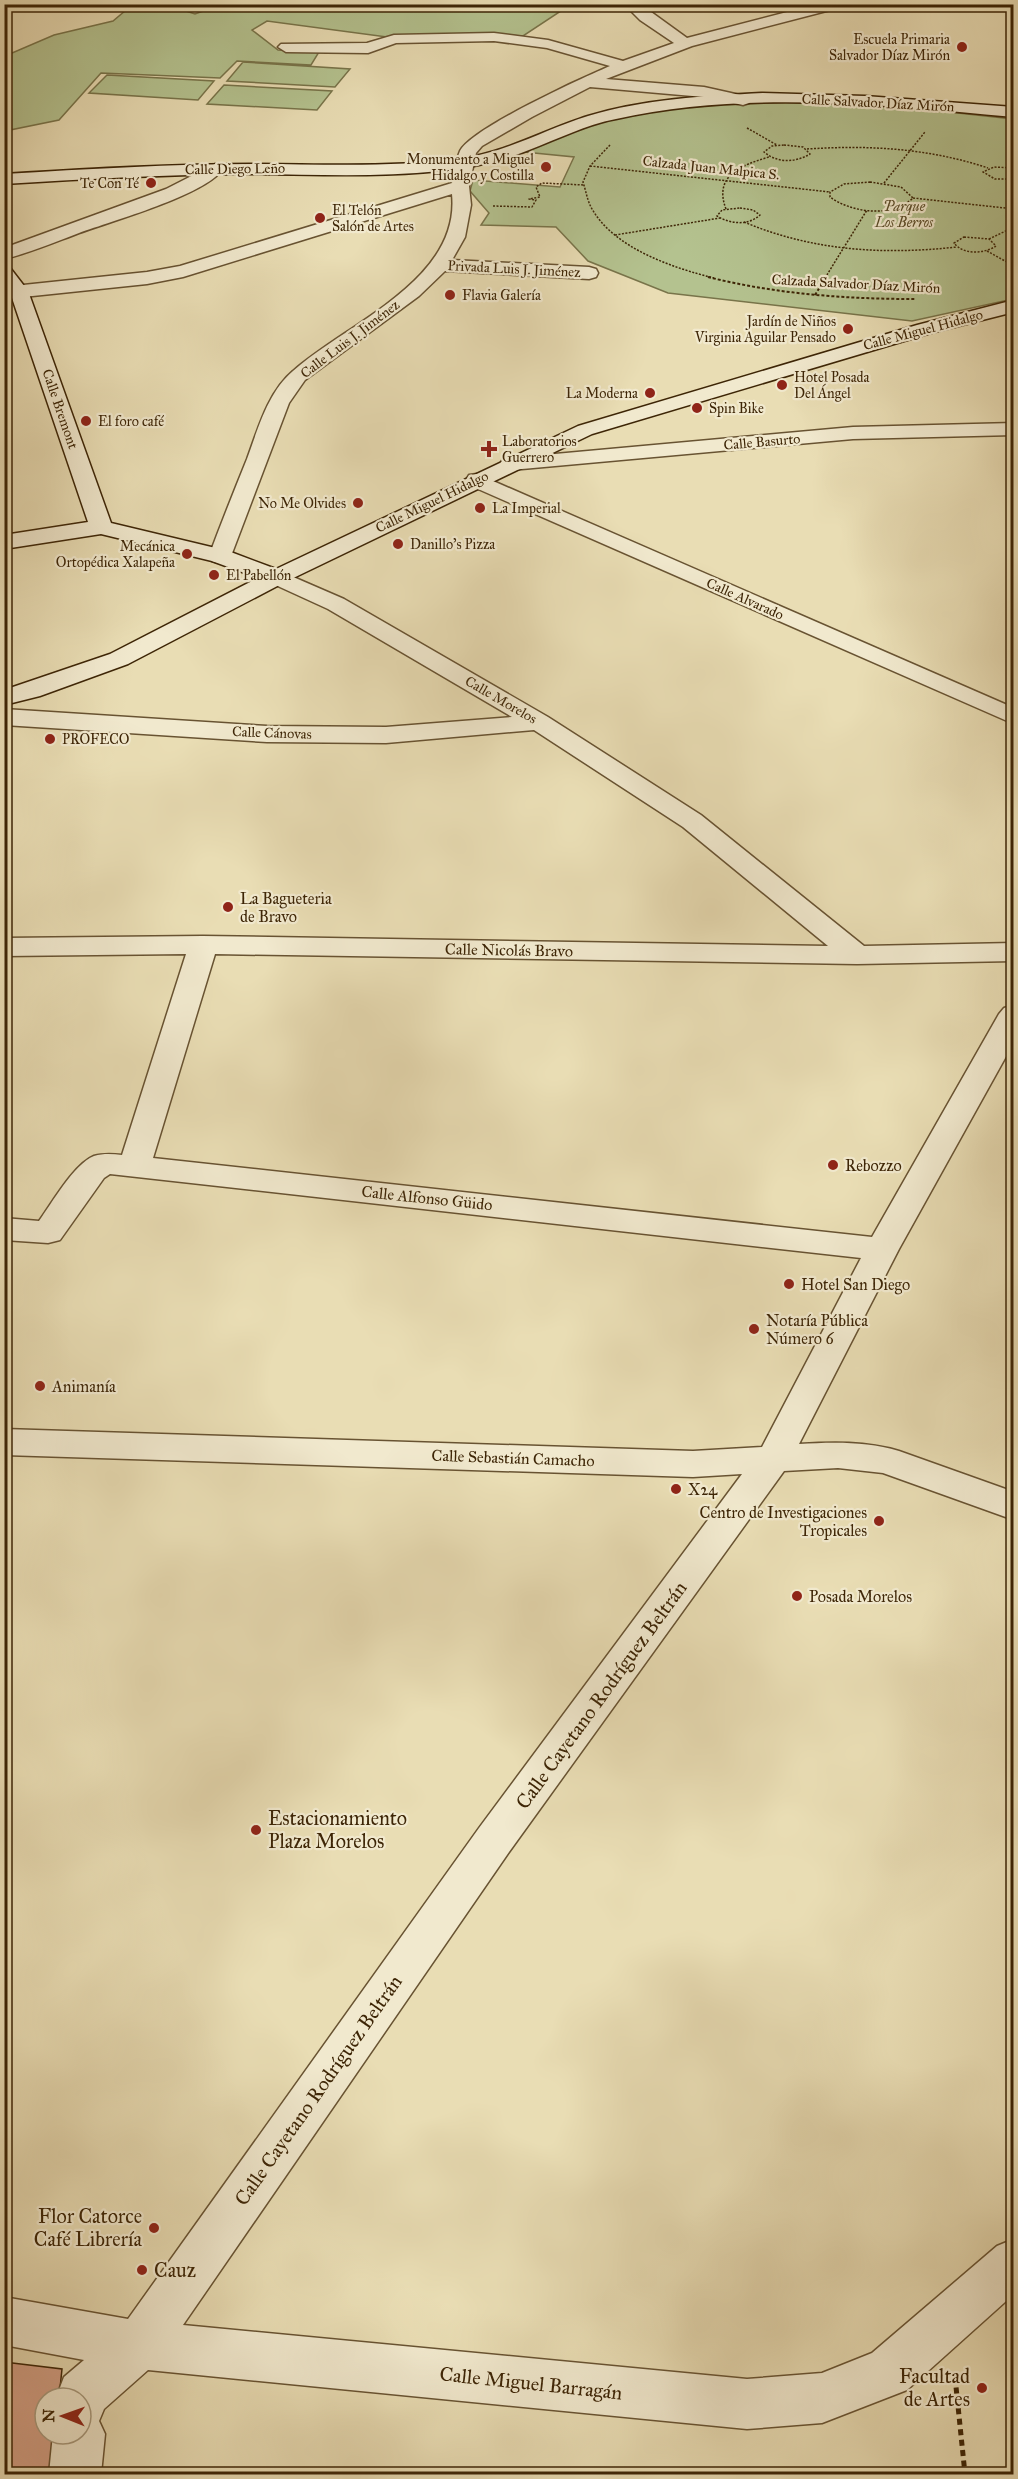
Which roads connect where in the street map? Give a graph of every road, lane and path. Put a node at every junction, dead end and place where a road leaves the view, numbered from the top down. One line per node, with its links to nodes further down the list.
1 (631, 4): 3 (street)
2 (837, 4): 3 (street, Calle Luis J. Jiménez)
3 (686, 44): 5 (street, Calle Luis J. Jiménez)
4 (286, 47): 5 (street)
5 (624, 66): 6 (street, Calle Luis J. Jiménez)
6 (588, 82): 7 (street, Calle Salvador Díaz Mirón); 14 (street, Calle Luis J. Jiménez)
7 (743, 100): 8 (street, Calle Salvador Díaz Mirón); 14 (street, Calle Salvador Díaz Mirón)
8 (1014, 112)
9 (925, 132): 12 (path)
10 (618, 142): 15 (path)
11 (807, 149): 12 (path); 13 (path); 13 (path)
12 (912, 149): 16 (path); 22 (path)
13 (769, 156): 20 (path)
14 (466, 163): 18 (street, Calle Diego Leño); 27 (street, Calle Luis J. Jiménez)
15 (590, 166): 20 (path, Calzada Juan Malpica S.); 23 (path)
16 (988, 168): 17 (path); 21 (path)
17 (1014, 168)
18 (215, 169): 19 (street, Calle Diego Leño); 40 (street)
19 (4, 179)
20 (725, 180): 26 (path, Calzada Juan Malpica S.); 29 (path)
21 (1013, 180)
22 (884, 183): 26 (path); 28 (path)
23 (584, 185): 25 (path); 35 (path, Calzada Salvador Díaz Mirón)
24 (533, 192): 25 (path)
25 (537, 192): 27 (path)
26 (830, 192): 31 (path)
27 (461, 195): 41 (street, Calle Luis J. Jiménez); 45 (street)
28 (913, 198): 30 (path); 31 (path)
29 (726, 209): 32 (path); 33 (path)
30 (1014, 209)
31 (867, 210): 38 (path)
32 (720, 218): 33 (path); 35 (path)
33 (744, 222): 38 (path)
34 (1014, 227): 36 (path)
35 (615, 235): 46 (path, Calzada Salvador Díaz Mirón)
36 (989, 239): 37 (path); 39 (path)
37 (957, 247): 38 (path); 39 (path)
38 (843, 250): 46 (path)
39 (987, 251): 42 (path)
40 (4, 254)
41 (440, 265): 44 (street, Privada Luis J. Jiménez); 54 (street, Calle Luis J. Jiménez)
42 (1014, 266)
43 (4, 273): 45 (street)
44 (589, 273)
45 (12, 292): 52 (street, Calle Bremont)
46 (815, 295): 47 (path, Calzada Salvador Díaz Mirón)
47 (919, 299)
48 (1014, 306): 50 (street, Calle Miguel Hidalgo)
49 (1014, 429): 50 (street, Calle Basurto)
50 (511, 464): 51 (street, Calle Miguel Hidalgo)
51 (477, 480): 55 (street, Calle Miguel Hidalgo); 58 (street, Calle Alvarado)
52 (101, 527): 53 (street); 54 (street, Calle Morelos)
53 (4, 542)
54 (220, 556): 55 (street, Calle Morelos)
55 (277, 577): 56 (street, Calle Miguel Hidalgo); 59 (street, Calle Morelos)
56 (4, 698)
57 (4, 717): 59 (street, Calle Cánovas)
58 (1014, 717)
59 (539, 722): 63 (street, Calle Morelos)
60 (203, 945): 61 (street, Calle Nicolás Bravo); 63 (street, Calle Nicolás Bravo); 65 (street)
61 (4, 947)
62 (1014, 952): 63 (street, Calle Nicolás Bravo)
63 (856, 955)
64 (1014, 1014): 67 (street, Calle Cayetano Rodríguez Beltrán)
65 (135, 1166): 66 (street, Calle Alfonso Güido); 67 (street, Calle Alfonso Güido)
66 (4, 1229)
67 (882, 1249): 69 (street, Calle Cayetano Rodríguez Beltrán)
68 (4, 1442): 69 (street, Calle Sebastián Camacho)
69 (774, 1458): 70 (street, Calle Sebastián Camacho); 74 (street, Calle Cayetano Rodríguez Beltrán)
70 (1014, 1507)
71 (1014, 2262): 72 (street, Calle Miguel Barragán)
72 (948, 2320): 74 (street, Calle Miguel Barragán); 78 (path)
73 (4, 2321): 74 (street, Calle Miguel Barragán)
74 (139, 2344): 75 (street, Calle Cayetano Rodríguez Beltrán)
75 (92, 2386)
76 (78, 2446): 77 (street)
77 (75, 2475)
78 (965, 2475)

